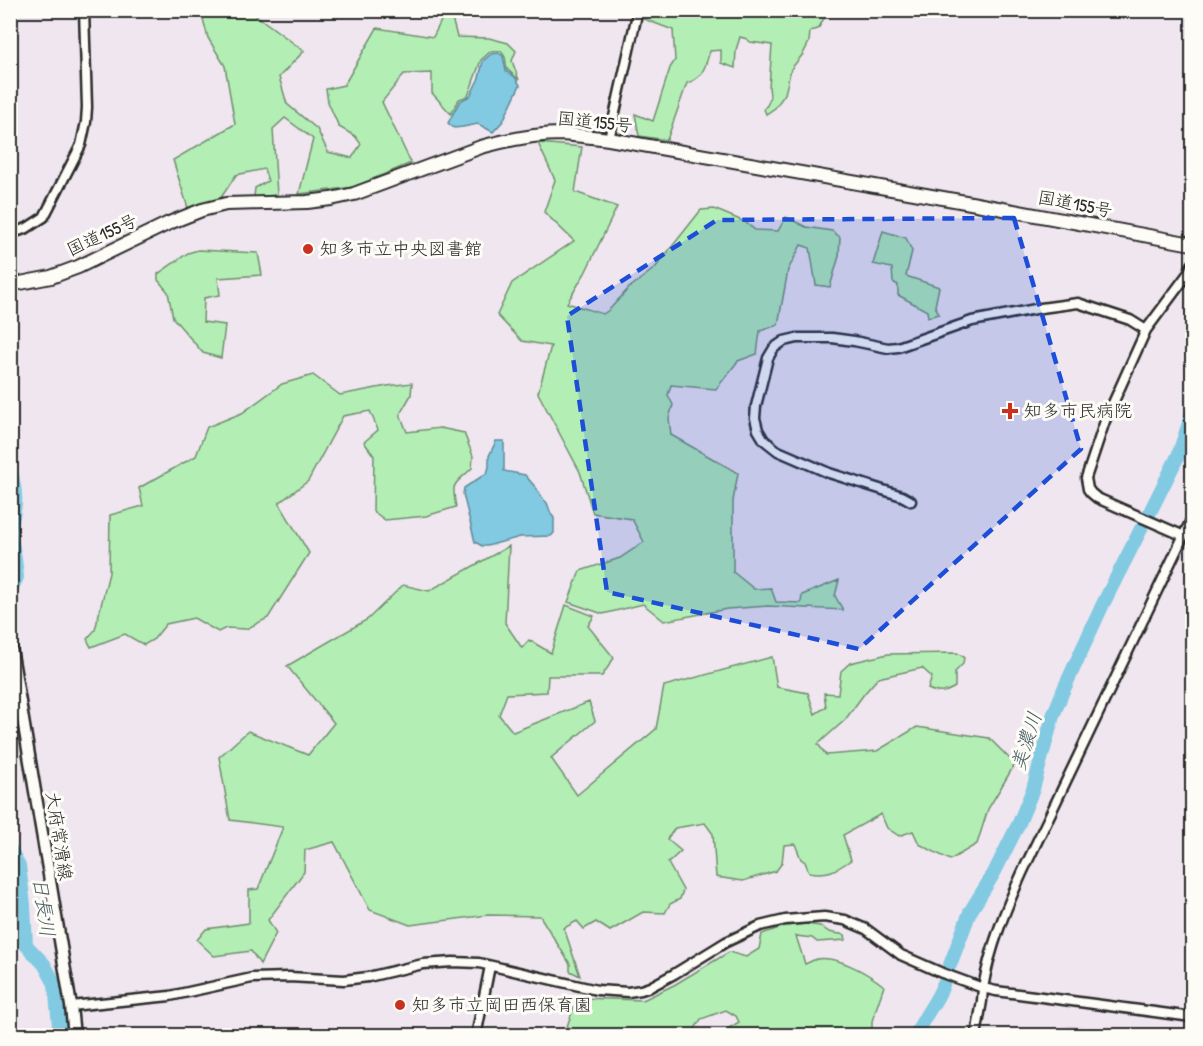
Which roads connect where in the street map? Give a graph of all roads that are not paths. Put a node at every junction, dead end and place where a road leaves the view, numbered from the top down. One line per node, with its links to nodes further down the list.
1 (84, 10): 4 (street)
2 (638, 10): 3 (street)
3 (609, 139): 5 (highway, 国道155号); 7 (highway, 国道155号)
4 (10, 234)
5 (1192, 244)
6 (1192, 265): 8 (street)
7 (10, 285)
8 (1146, 330): 9 (street); 11 (street)
9 (911, 501)
10 (1192, 518): 11 (street)
11 (1184, 536): 14 (street)
12 (10, 642): 15 (main road, 大府常滑線)
13 (490, 966): 14 (street); 15 (street); 18 (street)
14 (983, 988): 16 (street); 19 (street)
15 (71, 1006): 17 (main road, 大府常滑線)
16 (1192, 1017)
17 (74, 1035)
18 (476, 1035)
19 (976, 1035)

